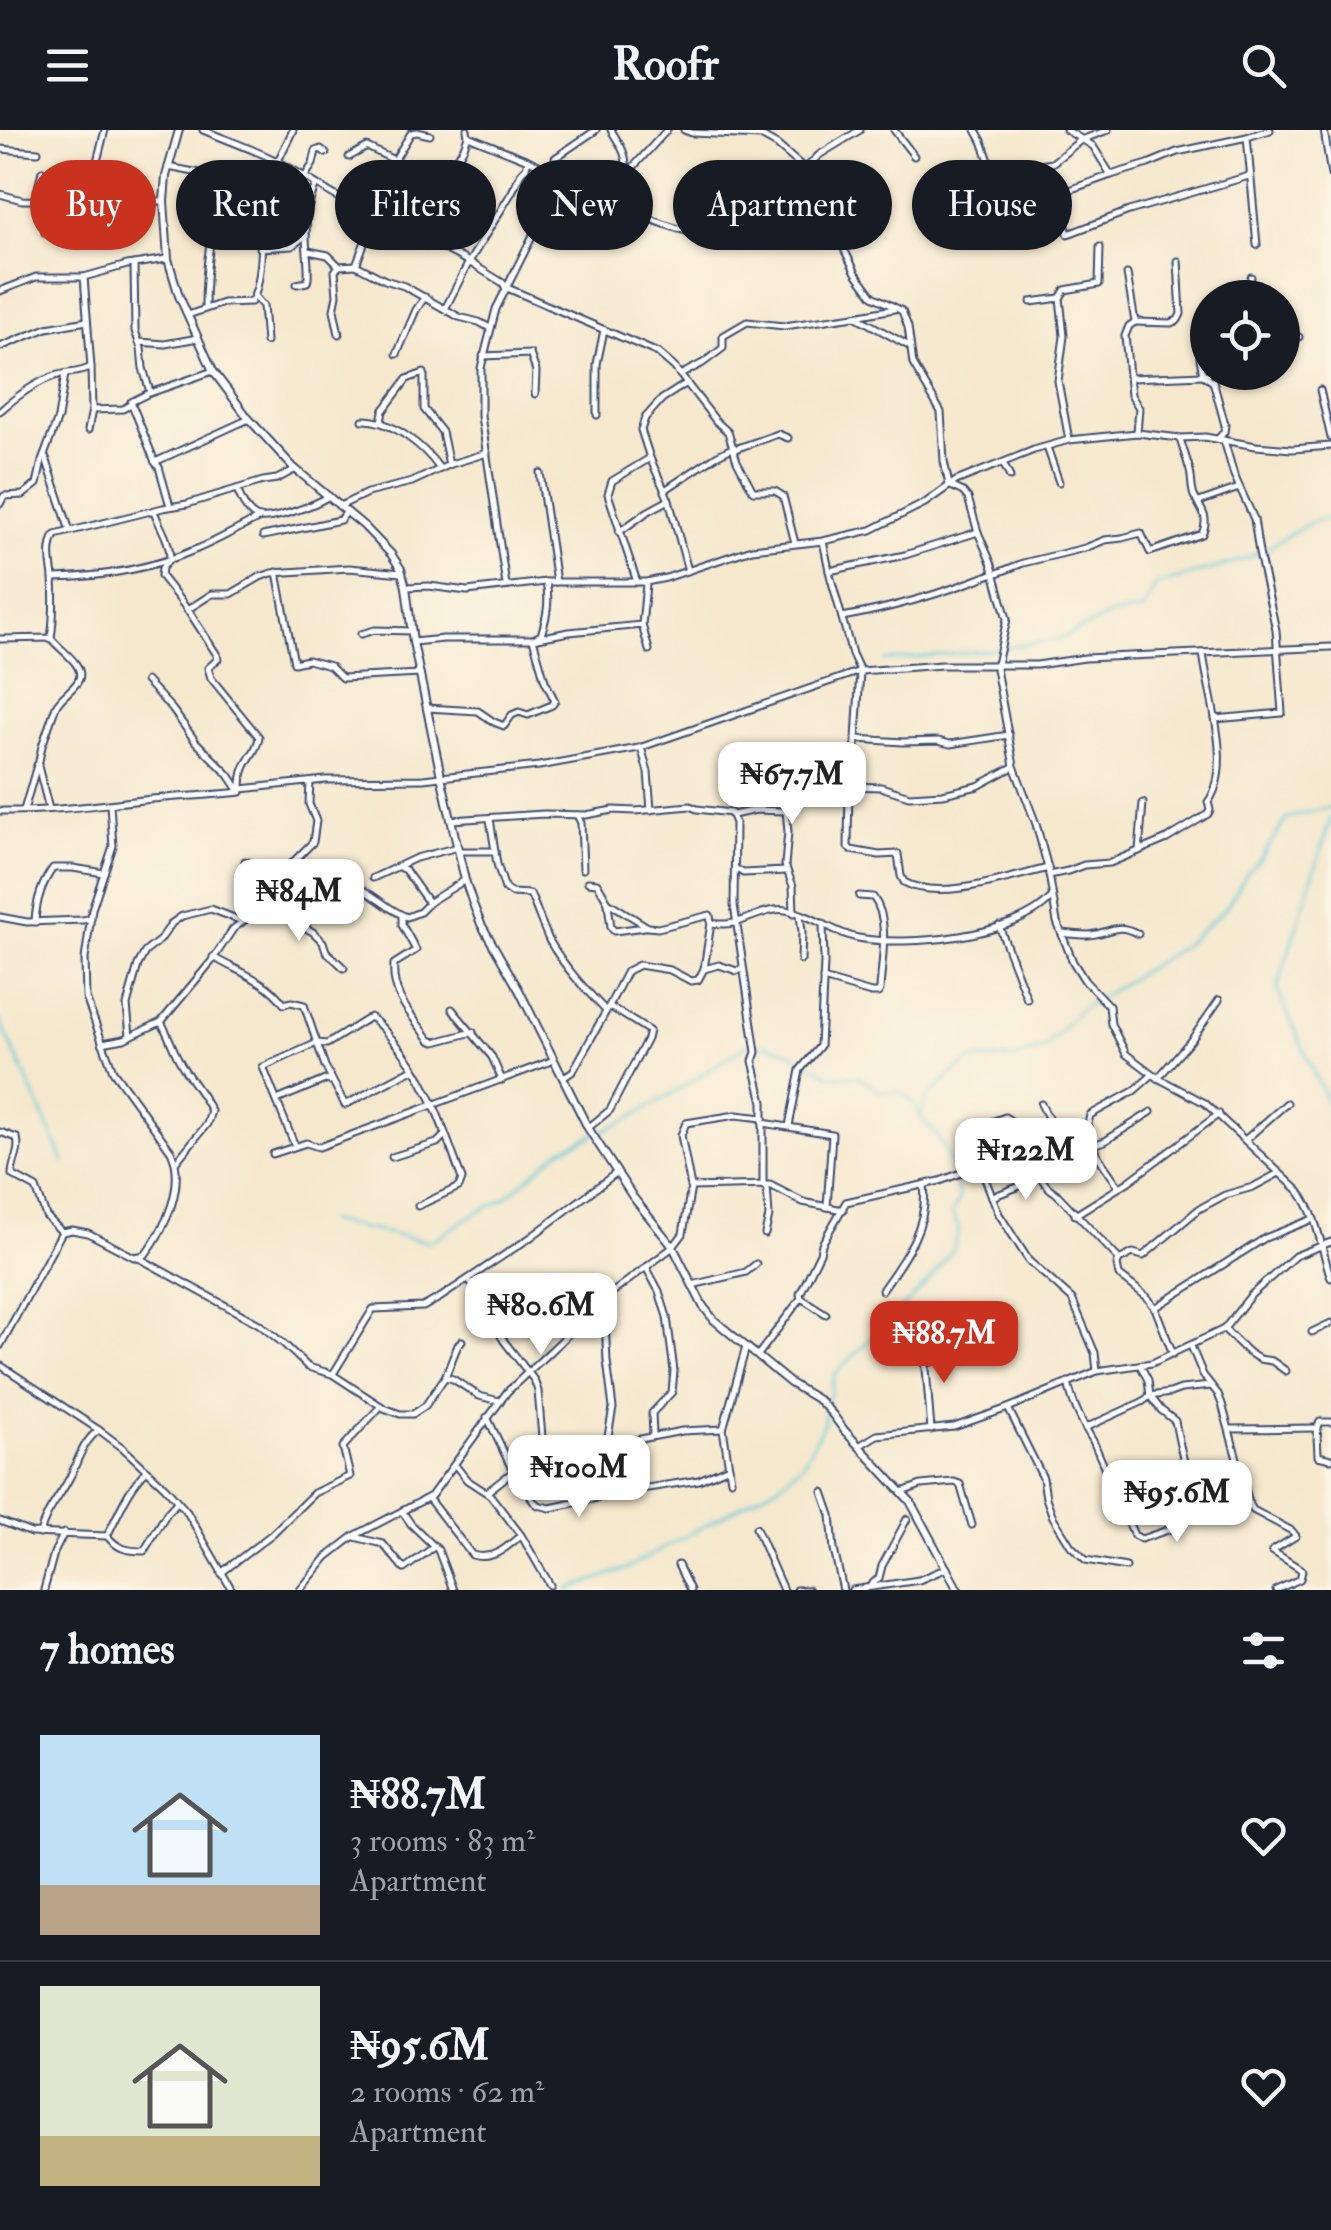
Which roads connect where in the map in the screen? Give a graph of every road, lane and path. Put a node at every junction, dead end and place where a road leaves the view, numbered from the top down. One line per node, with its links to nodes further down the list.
1 (106, 130): 26 (street)
2 (179, 130): 41 (street)
3 (202, 130): 27 (street)
4 (293, 130): 28 (street)
5 (596, 130): 33 (street)
6 (611, 130): 34 (street)
7 (667, 130): 35 (street)
8 (684, 130): 36 (street)
9 (860, 130): 37 (street)
10 (894, 130): 25 (street)
11 (976, 130): 38 (street)
12 (1066, 130): 20 (street)
13 (1108, 130): 20 (street)
14 (1270, 130): 19 (street)
15 (1324, 130): 40 (street)
16 (417, 131): 18 (street); 30 (street)
17 (468, 133): 31 (street); 32 (street)
18 (430, 134)
19 (1246, 138): 42 (street); 44 (street)
20 (1081, 140): 39 (street); 42 (street)
21 (0, 149): 22 (street)
22 (38, 152)
23 (326, 153): 29 (street)
24 (350, 156): 30 (street)
25 (914, 156)
26 (98, 160)
27 (276, 160)
28 (278, 160)
29 (314, 160)
30 (394, 160)
31 (457, 160)
32 (528, 160)
33 (555, 160)
34 (627, 160)
35 (640, 160)
36 (794, 160)
37 (814, 160)
38 (988, 160)
39 (1056, 160)
40 (1330, 164): 43 (street)
41 (168, 167): 52 (street); 79 (street)
42 (1111, 175): 44 (street)
43 (1331, 175)
44 (1249, 176): 53 (street)
45 (316, 184): 47 (street); 49 (street)
46 (516, 184): 64 (street)
47 (315, 187)
48 (0, 194): 50 (street)
49 (335, 194)
50 (30, 201)
51 (156, 201): 52 (street)
52 (164, 201): 62 (street)
53 (1258, 245)
54 (1100, 247): 77 (street)
55 (260, 250): 75 (street)
56 (308, 250): 72 (street)
57 (314, 250): 67 (street)
58 (362, 250): 66 (street)
59 (447, 250): 64 (street)
60 (524, 250): 73 (street)
61 (844, 250): 81 (street)
62 (168, 260): 65 (street); 82 (street)
63 (1178, 261): 85 (street)
64 (469, 262): 73 (street); 80 (street)
65 (134, 264): 70 (street); 90 (street)
66 (356, 265): 67 (street); 76 (street)
67 (338, 266): 88 (street)
68 (1127, 274): 85 (street)
69 (1251, 276): 71 (street)
70 (84, 277): 74 (street); 84 (street)
71 (1250, 280)
72 (298, 284)
73 (506, 284): 86 (street); 87 (street)
74 (0, 291)
75 (255, 297): 79 (street); 91 (street)
76 (424, 297): 80 (street); 94 (street)
77 (1060, 298): 78 (street); 119 (street)
78 (1032, 302)
79 (206, 307): 82 (street)
80 (445, 308): 86 (street)
81 (895, 309): 83 (street); 92 (street)
82 (188, 315): 89 (street)
83 (855, 316): 92 (street); 99 (street)
84 (87, 322): 93 (street); 96 (street)
85 (1135, 322): 101 (street)
86 (490, 328): 95 (street)
87 (604, 330): 99 (street); 110 (street)
88 (339, 334)
89 (198, 338): 90 (street); 97 (street)
90 (139, 342): 105 (street)
91 (266, 342)
92 (909, 346): 135 (street)
93 (0, 347)
94 (397, 354)
95 (483, 356): 106 (street); 124 (street)
96 (92, 367): 98 (street); 108 (street)
97 (213, 371): 105 (street); 111 (street)
98 (65, 374): 109 (street); 125 (street)
99 (680, 375): 102 (street)
100 (1190, 376): 101 (street)
101 (1131, 378): 115 (street)
102 (686, 382): 123 (street); 126 (street)
103 (1215, 390): 120 (street)
104 (1320, 390): 118 (street)
105 (150, 392): 107 (street)
106 (535, 394)
107 (132, 404): 108 (street); 127 (street)
108 (92, 410): 114 (street)
109 (0, 411)
110 (597, 414)
111 (249, 419): 127 (street); 130 (street)
112 (362, 420): 113 (street)
113 (381, 422): 129 (street); 131 (street)
114 (88, 430)
115 (1138, 433): 117 (street); 119 (street)
116 (788, 438): 123 (street)
117 (1180, 438): 120 (street); 141 (street)
118 (1331, 438)
119 (1070, 440): 122 (street)
120 (1221, 440): 121 (street); 136 (street)
121 (1331, 446)
122 (1047, 447): 128 (street); 134 (street)
123 (734, 448): 138 (street); 152 (street)
124 (487, 453): 129 (street); 164 (street)
125 (45, 456): 142 (street); 147 (street)
126 (650, 458): 138 (street); 148 (street)
127 (155, 462): 143 (street)
128 (1004, 462): 133 (street); 135 (street)
129 (449, 465): 131 (street)
130 (296, 469): 137 (street); 139 (street)
131 (440, 469): 144 (street)
132 (540, 473): 161 (street)
133 (1010, 477)
134 (1059, 482)
135 (949, 485): 149 (street); 151 (street)
136 (1240, 488): 141 (street); 176 (street)
137 (237, 489): 143 (street); 146 (street)
138 (664, 490): 140 (street)
139 (329, 496): 144 (street); 146 (street)
140 (669, 500): 148 (street); 156 (street)
141 (1199, 502): 158 (street)
142 (0, 504)
143 (170, 506): 145 (street)
144 (344, 509): 150 (street); 157 (street)
145 (154, 511): 147 (street); 153 (street)
146 (260, 518): 153 (street)
147 (70, 531): 159 (street)
148 (619, 532): 162 (street)
149 (978, 532): 154 (street); 158 (street)
150 (263, 536)
151 (823, 541): 152 (street); 154 (street)
152 (794, 543): 156 (street)
153 (170, 558): 159 (street); 166 (street)
154 (829, 571): 167 (street)
155 (277, 572): 157 (street); 166 (street); 181 (street)
156 (688, 572): 163 (street)
157 (402, 573): 165 (street)
158 (995, 573): 167 (street); 179 (street)
159 (53, 578): 172 (street)
160 (546, 582): 161 (street); 164 (street); 173 (street)
161 (556, 582): 162 (street)
162 (636, 582): 163 (street)
163 (646, 582): 168 (street)
164 (506, 585): 165 (street)
165 (406, 587): 169 (street)
166 (187, 610): 193 (street)
167 (842, 617): 180 (street)
168 (642, 626): 173 (street); 177 (street)
169 (412, 631): 170 (street); 174 (street)
170 (361, 634)
171 (0, 638): 172 (street)
172 (51, 638): 188 (street)
173 (533, 640): 174 (street); 183 (street)
174 (414, 642): 181 (street)
175 (1331, 647): 176 (street)
176 (1278, 649): 178 (street); 184 (street)
177 (650, 650)
178 (1203, 653): 179 (street); 184 (street)
179 (996, 664): 180 (street); 185 (street)
180 (860, 671): 186 (street); 187 (street)
181 (420, 674): 183 (street)
182 (146, 681): 193 (street)
183 (427, 708): 190 (street)
184 (1215, 719): 208 (street)
185 (1009, 735): 186 (street); 189 (street)
186 (856, 740): 192 (street)
187 (641, 747): 190 (street); 200 (street)
188 (38, 762): 197 (street); 199 (street)
189 (1014, 766): 192 (street); 215 (street)
190 (441, 776): 191 (street); 205 (street)
191 (310, 782): 193 (street); 213 (street)
192 (849, 786): 194 (street)
193 (241, 791): 196 (street)
194 (850, 797): 201 (street); 215 (street)
195 (1143, 803): 208 (street)
196 (110, 805): 197 (street); 216 (street)
197 (49, 808): 199 (street)
198 (0, 810): 199 (street)
199 (24, 810)
200 (651, 810): 202 (street); 203 (street)
201 (786, 810): 203 (street); 214 (street)
202 (577, 815): 204 (street); 212 (street)
203 (732, 815): 211 (street)
204 (490, 819): 205 (street); 207 (street)
205 (451, 820): 206 (street)
206 (458, 849): 207 (street); 210 (street); 218 (street)
207 (494, 850): 248 (street)
208 (1139, 851): 215 (street)
209 (245, 861): 213 (street)
210 (399, 867): 217 (street); 224 (street)
211 (735, 868): 214 (street); 232 (street)
212 (583, 869)
213 (286, 870): 220 (street)
214 (787, 870): 226 (street)
215 (1048, 872): 221 (street)
216 (104, 874): 229 (street); 230 (street)
217 (374, 878)
218 (464, 880): 224 (street); 255 (street)
219 (588, 882): 223 (street)
220 (278, 883): 225 (street); 227 (street)
221 (1052, 895): 236 (street); 237 (street)
222 (859, 896): 239 (street)
223 (608, 902): 235 (street); 235 (street)
224 (429, 903): 227 (street)
225 (264, 906): 231 (street); 242 (street)
226 (797, 914): 232 (street); 234 (street); 241 (street)
227 (402, 916): 251 (street)
228 (0, 917): 230 (street)
229 (90, 918): 230 (street); 253 (street)
230 (35, 922)
231 (242, 922): 240 (street); 252 (street)
232 (738, 922): 233 (street); 243 (street)
233 (711, 923): 235 (street); 244 (street)
234 (823, 923): 239 (street); 245 (street)
235 (648, 926)
236 (999, 926): 239 (street); 246 (street)
237 (1062, 934): 238 (street); 257 (street)
238 (1138, 934)
239 (883, 940): 245 (street)
240 (213, 957): 250 (street); 254 (street)
241 (801, 960)
242 (344, 968)
243 (744, 968): 244 (street); 267 (street)
244 (704, 969): 248 (street)
245 (823, 979): 268 (street)
246 (1027, 1000)
247 (1219, 1000): 257 (street)
248 (607, 1008): 258 (street); 270 (street)
249 (452, 1009): 251 (street)
250 (160, 1022): 252 (street); 280 (street)
251 (473, 1032): 259 (street)
252 (130, 1036): 253 (street)
253 (102, 1043): 280 (street)
254 (317, 1044): 256 (street); 260 (street); 261 (street)
255 (554, 1060): 258 (street); 259 (street)
256 (418, 1071): 260 (street); 262 (street)
257 (1155, 1076): 266 (street); 276 (street)
258 (564, 1078): 270 (street)
259 (502, 1080): 262 (street)
260 (333, 1082): 261 (street)
261 (276, 1100): 275 (street)
262 (434, 1103): 272 (street); 275 (street)
263 (1286, 1103): 273 (street)
264 (1042, 1104): 278 (street)
265 (1151, 1112): 276 (street)
266 (1219, 1114): 273 (street); 288 (street)
267 (763, 1120): 268 (street); 286 (street); 287 (street)
268 (789, 1126): 291 (street)
269 (972, 1129): 274 (street)
270 (589, 1130): 283 (street)
271 (0, 1132): 295 (street)
272 (445, 1135): 279 (street); 290 (street)
273 (1245, 1140): 284 (street)
274 (1025, 1143): 281 (street); 282 (street)
275 (296, 1146): 277 (street)
276 (1091, 1146): 278 (street); 288 (street)
277 (272, 1154)
278 (1061, 1154): 282 (street)
279 (392, 1156)
280 (176, 1162): 300 (street)
281 (980, 1166): 285 (street); 289 (street)
282 (1039, 1169): 289 (street); 293 (street)
283 (616, 1173): 299 (street); 305 (street)
284 (1279, 1173): 294 (street); 301 (street)
285 (924, 1185): 292 (street); 307 (street)
286 (765, 1186): 287 (street); 291 (street); 296 (street)
287 (692, 1187): 299 (street)
288 (1119, 1187): 293 (street)
289 (992, 1197): 326 (street)
290 (418, 1206)
291 (827, 1208): 292 (street)
292 (843, 1210): 308 (street)
293 (1076, 1215): 301 (street)
294 (1313, 1219): 298 (street); 310 (street)
295 (62, 1232): 300 (street); 317 (street)
296 (765, 1234)
297 (1331, 1242): 298 (street)
298 (1322, 1245): 304 (street); 313 (street)
299 (674, 1247): 303 (street); 306 (street)
300 (139, 1258): 329 (street)
301 (1120, 1260): 310 (street)
302 (756, 1264): 306 (street)
303 (646, 1267): 309 (street); 345 (street)
304 (1331, 1278)
305 (469, 1280): 328 (street); 329 (street)
306 (692, 1285): 319 (street)
307 (882, 1290)
308 (801, 1298): 311 (street); 322 (street)
309 (604, 1301): 328 (street); 346 (street)
310 (1155, 1308): 321 (street)
311 (826, 1314)
312 (1331, 1323): 314 (street)
313 (1224, 1329): 318 (street); 327 (street)
314 (1312, 1332)
315 (462, 1341): 330 (street)
316 (924, 1344): 323 (street)
317 (0, 1346)
318 (1191, 1346): 321 (street); 332 (street)
319 (746, 1347): 322 (street); 341 (street)
320 (967, 1348): 323 (street)
321 (1172, 1354): 325 (street)
322 (758, 1355): 348 (street)
323 (925, 1364): 343 (street)
324 (0, 1365): 342 (street)
325 (1140, 1365): 326 (street); 333 (street)
326 (1096, 1371): 331 (street)
327 (1286, 1371)
328 (529, 1372): 334 (street); 350 (street)
329 (332, 1374): 335 (street)
330 (445, 1377): 334 (street); 335 (street)
331 (1068, 1382): 336 (street); 339 (street)
332 (1211, 1386): 333 (street); 344 (street)
333 (1150, 1396): 339 (street); 339 (street)
334 (499, 1401): 337 (street)
335 (380, 1406): 376 (street)
336 (1008, 1408): 343 (street); 375 (street)
337 (488, 1417): 351 (street); 354 (street)
338 (1331, 1422): 340 (street)
339 (1084, 1428)
340 (1318, 1428): 344 (street); 349 (street)
341 (723, 1429): 345 (street); 352 (street)
342 (99, 1430): 353 (street); 368 (street)
343 (930, 1430): 348 (street)
344 (1229, 1430): 390 (street)
345 (653, 1435): 347 (street)
346 (607, 1442): 347 (street); 350 (street)
347 (625, 1442): 356 (street)
348 (860, 1446): 359 (street)
349 (1331, 1459)
350 (544, 1460): 354 (street)
351 (455, 1465): 357 (street); 360 (street)
352 (728, 1467): 355 (street); 356 (street)
353 (147, 1470): 361 (street); 370 (street)
354 (516, 1472): 356 (street); 357 (street)
355 (730, 1480)
356 (635, 1490)
357 (486, 1492): 369 (street)
358 (823, 1492): 387 (street)
359 (902, 1492): 365 (street); 374 (street)
360 (428, 1498): 362 (street); 369 (street)
361 (178, 1501): 370 (street); 376 (street)
362 (402, 1511): 371 (street); 372 (street)
363 (907, 1519): 378 (street)
364 (0, 1521): 368 (street)
365 (972, 1525)
366 (756, 1528): 384 (street)
367 (64, 1533): 368 (street); 370 (street); 379 (street)
368 (40, 1534)
369 (521, 1535): 377 (street)
370 (107, 1536)
371 (354, 1536): 372 (street); 381 (street)
372 (435, 1546): 382 (street)
373 (678, 1565): 383 (street)
374 (947, 1568): 378 (street); 389 (street)
375 (1126, 1568)
376 (221, 1574): 380 (street)
377 (550, 1585)
378 (869, 1589): 388 (street)
379 (44, 1590)
380 (232, 1590)
381 (303, 1590)
382 (453, 1590)
383 (690, 1590)
384 (784, 1590)
385 (796, 1590): 386 (street)
386 (808, 1590)
387 (843, 1590)
388 (852, 1590)
389 (958, 1590)
390 (1276, 1590)

